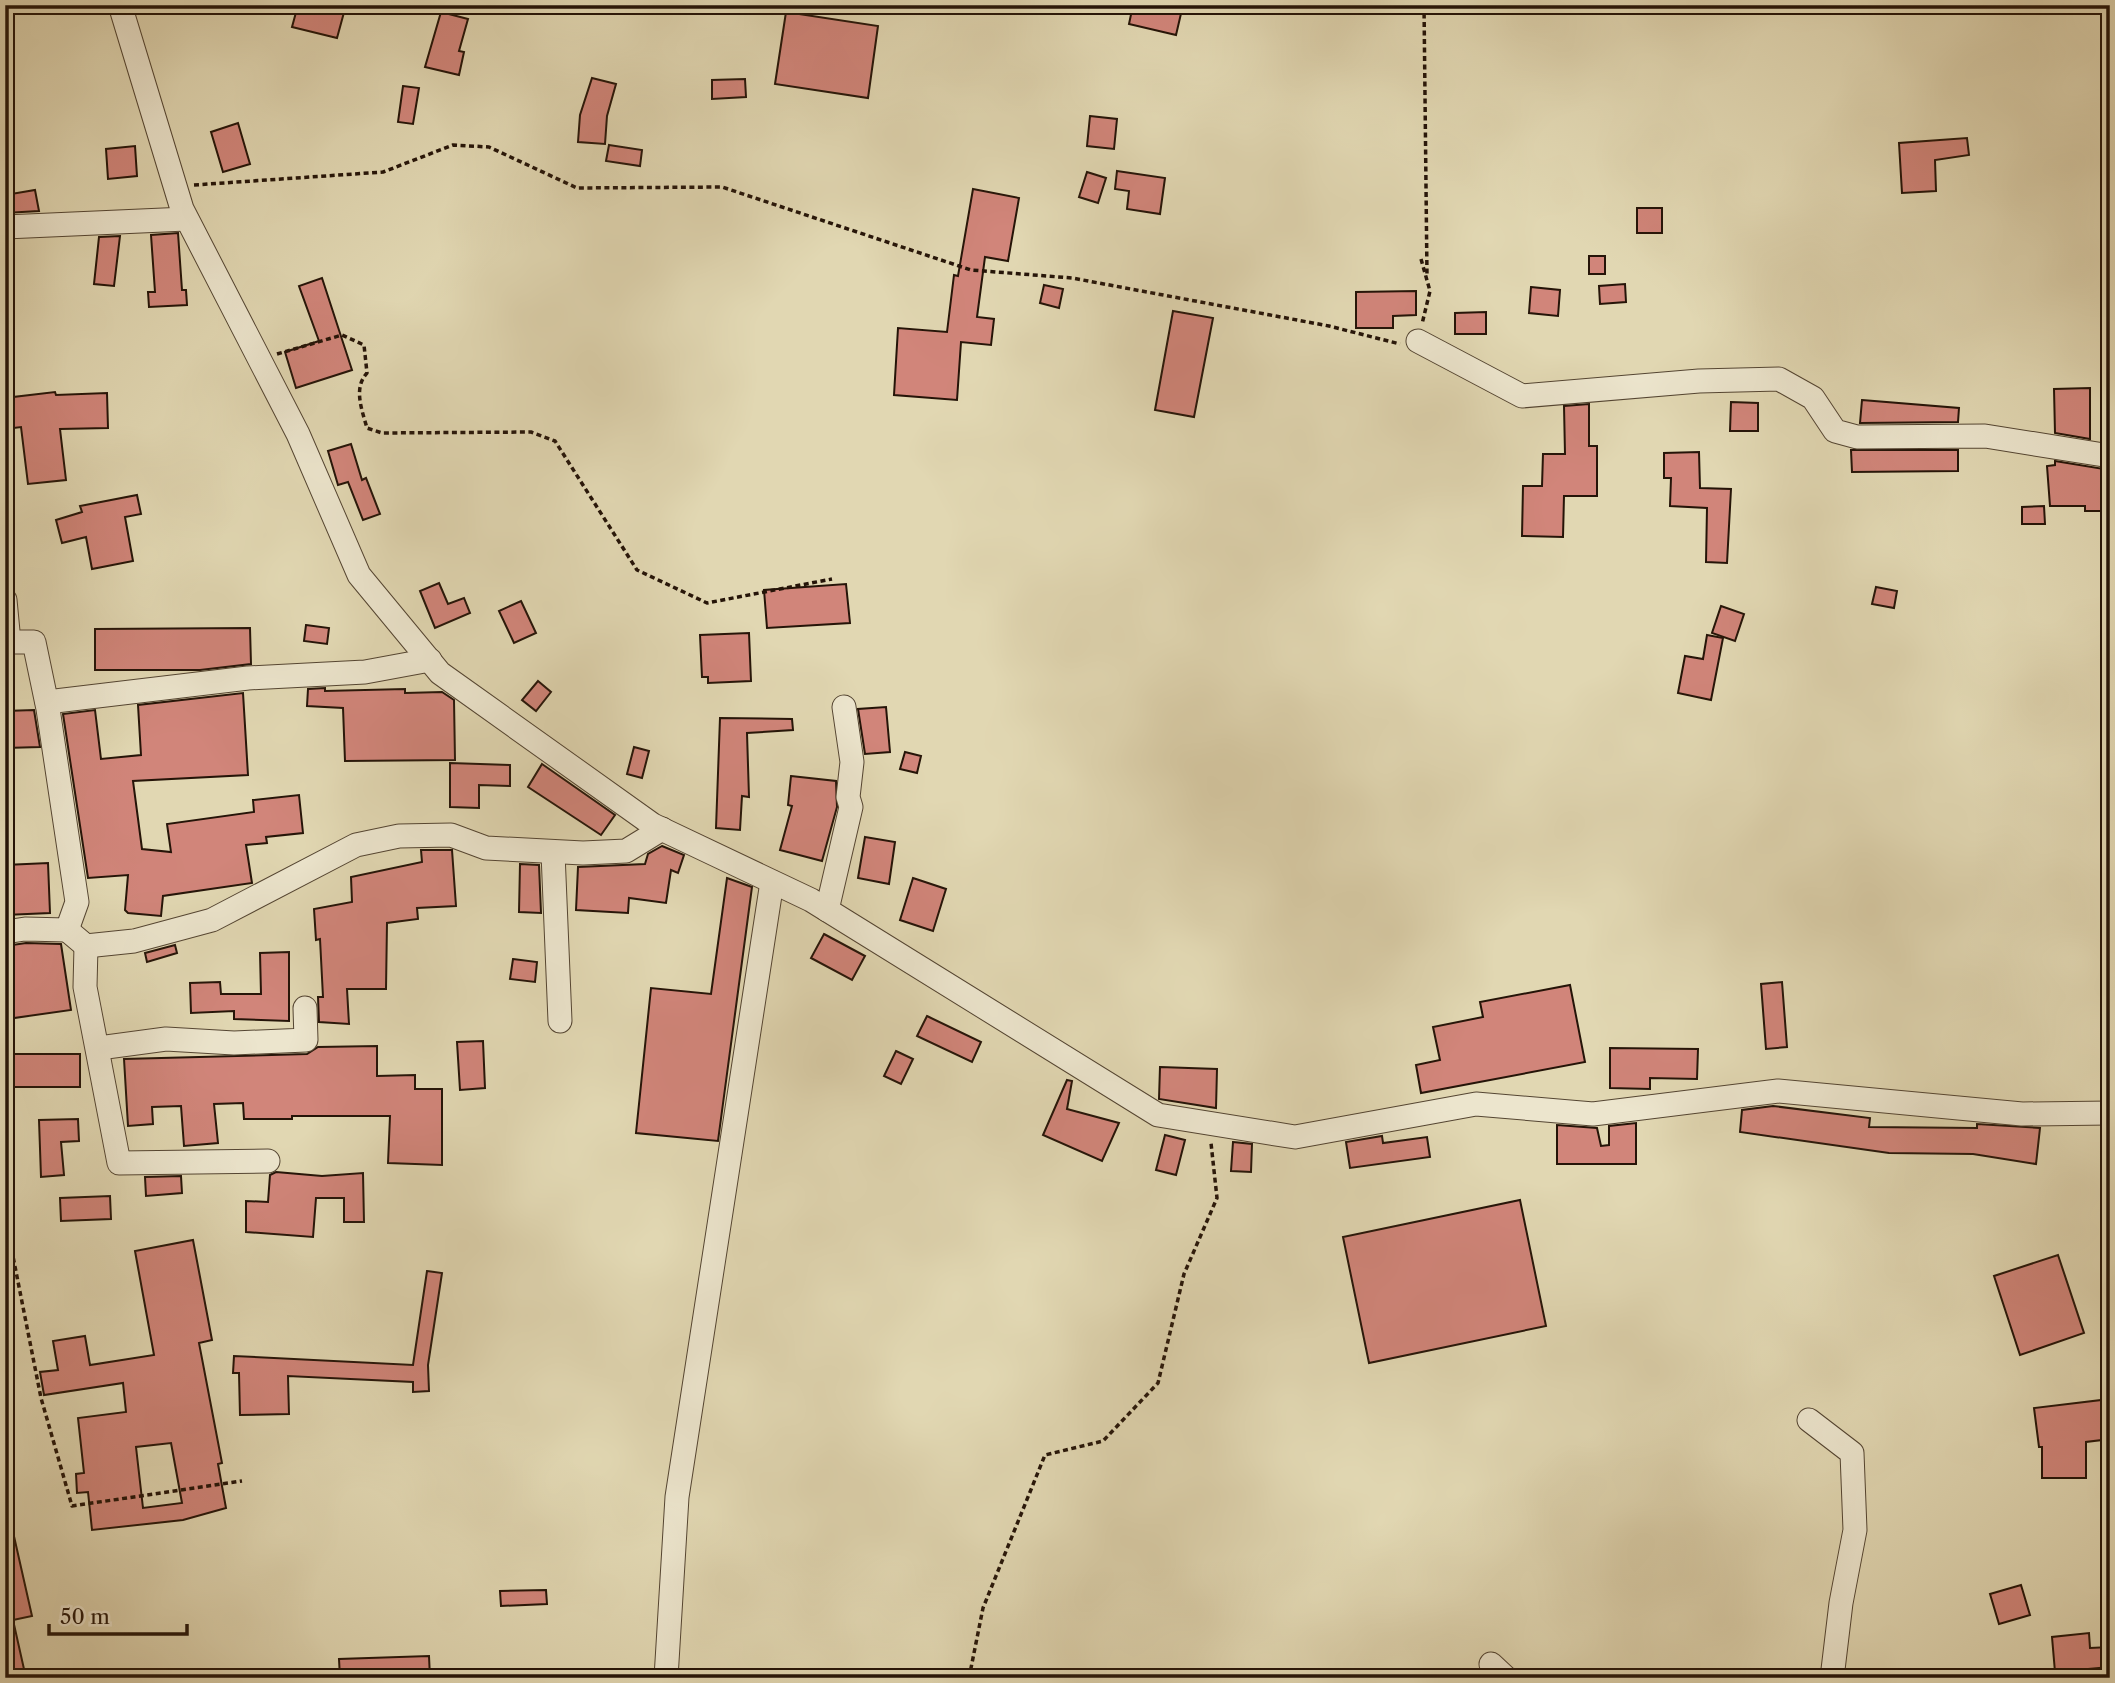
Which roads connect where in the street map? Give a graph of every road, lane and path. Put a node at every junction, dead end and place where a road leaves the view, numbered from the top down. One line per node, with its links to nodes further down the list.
1 (120, 5): 3 (street)
2 (1424, 5): 7 (path)
3 (175, 186): 4 (street); 8 (path)
4 (186, 219): 5 (street); 9 (street)
5 (5, 227)
6 (1421, 259): 8 (path)
7 (1427, 311)
8 (1418, 341): 10 (street)
9 (264, 368): 11 (path); 13 (street)
10 (2110, 456)
11 (832, 579)
12 (5, 600): 14 (street)
13 (430, 660): 14 (street); 16 (street)
14 (47, 702): 20 (street)
15 (844, 707): 19 (street)
16 (662, 829): 17 (street); 18 (street)
17 (553, 853): 22 (street); 24 (street)
18 (772, 882): 19 (street); 32 (street)
19 (827, 910): 27 (street)
20 (67, 930): 21 (street); 22 (street)
21 (5, 932)
22 (86, 946): 25 (street)
23 (305, 1007): 25 (street)
24 (560, 1021)
25 (99, 1048): 28 (street)
26 (2110, 1113): 27 (street)
27 (1209, 1123): 33 (path)
28 (268, 1161)
29 (5, 1216): 31 (path)
30 (1808, 1420): 34 (street)
31 (242, 1482)
32 (666, 1678)
33 (969, 1678)
34 (1832, 1678)

